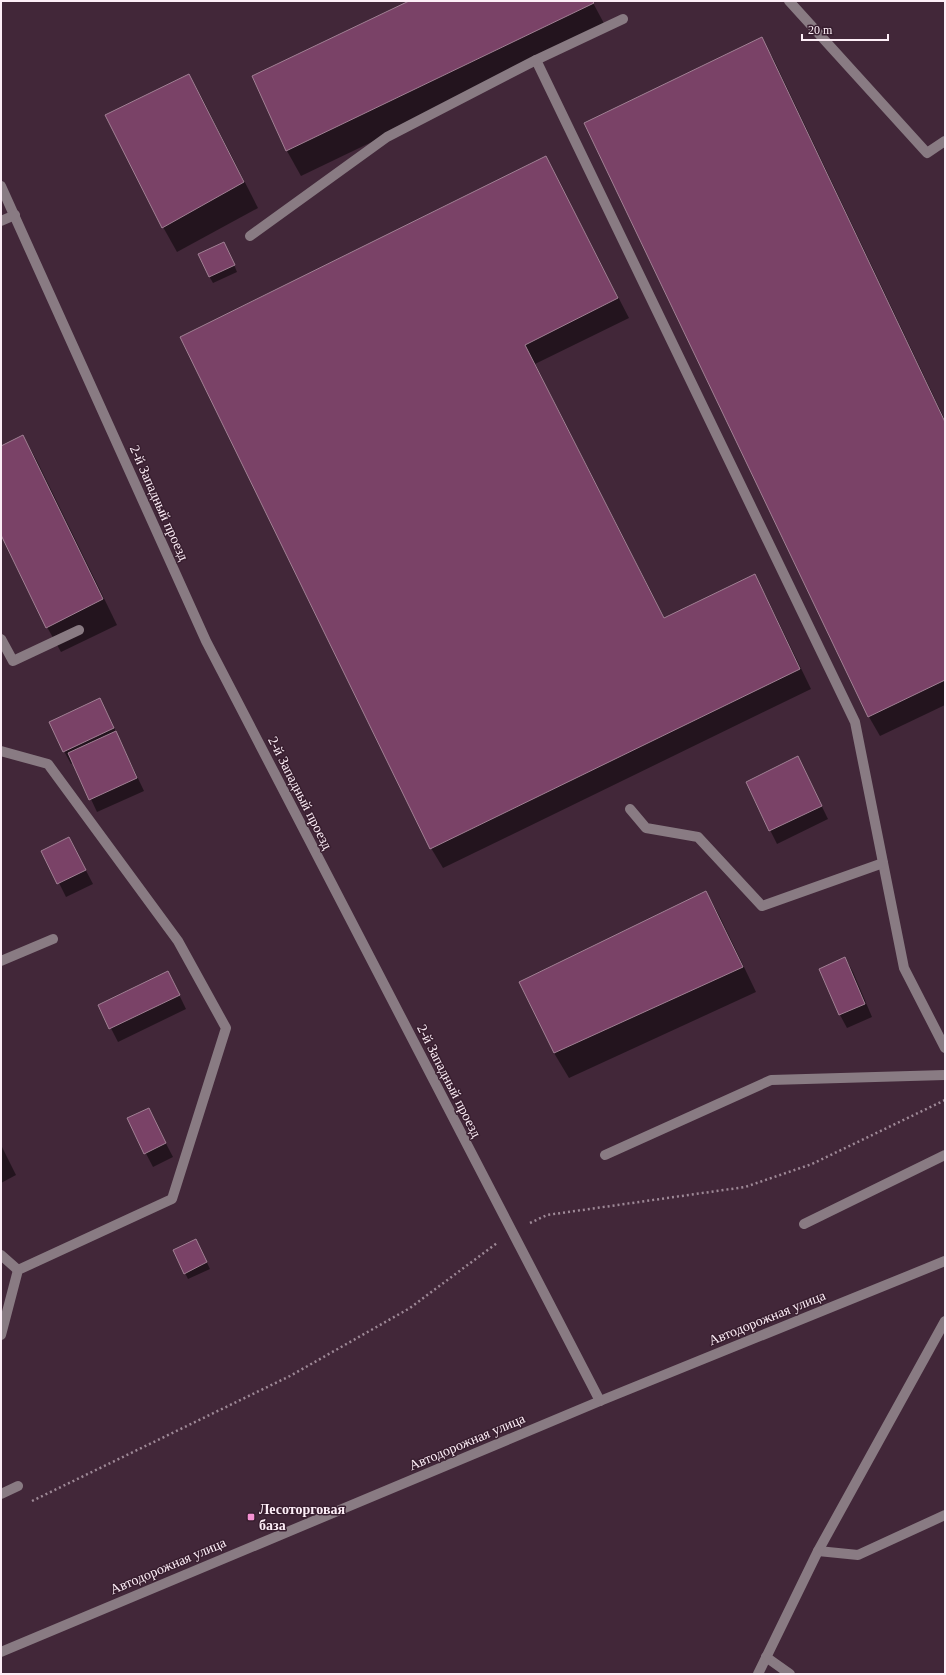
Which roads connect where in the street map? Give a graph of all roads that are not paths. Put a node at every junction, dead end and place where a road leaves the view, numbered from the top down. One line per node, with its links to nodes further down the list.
1 (789, 1): 4 (street)
2 (623, 19): 3 (street)
3 (536, 60): 8 (street); 13 (street)
4 (945, 141)
5 (1, 186): 6 (street, 2-й Западный проезд)
6 (15, 215): 7 (street); 26 (street, 2-й Западный проезд)
7 (1, 221)
8 (250, 236)
9 (79, 630): 10 (street)
10 (1, 639)
11 (1, 752): 23 (street)
12 (630, 809): 13 (street)
13 (883, 863): 16 (street)
14 (53, 939): 15 (street)
15 (1, 961)
16 (945, 1048)
17 (945, 1075): 18 (street)
18 (605, 1155)
19 (945, 1155): 20 (street)
20 (804, 1224)
21 (1, 1255): 23 (street)
22 (945, 1261): 26 (street, Автодорожная улица)
23 (18, 1270): 25 (street)
24 (945, 1321): 30 (street)
25 (1, 1335)
26 (600, 1401): 31 (street, Автодорожная улица)
27 (18, 1486): 28 (street)
28 (1, 1494)
29 (945, 1515): 30 (street)
30 (818, 1551): 32 (street)
31 (1, 1652)
32 (766, 1658): 33 (street); 34 (street)
33 (758, 1674)
34 (790, 1674)

